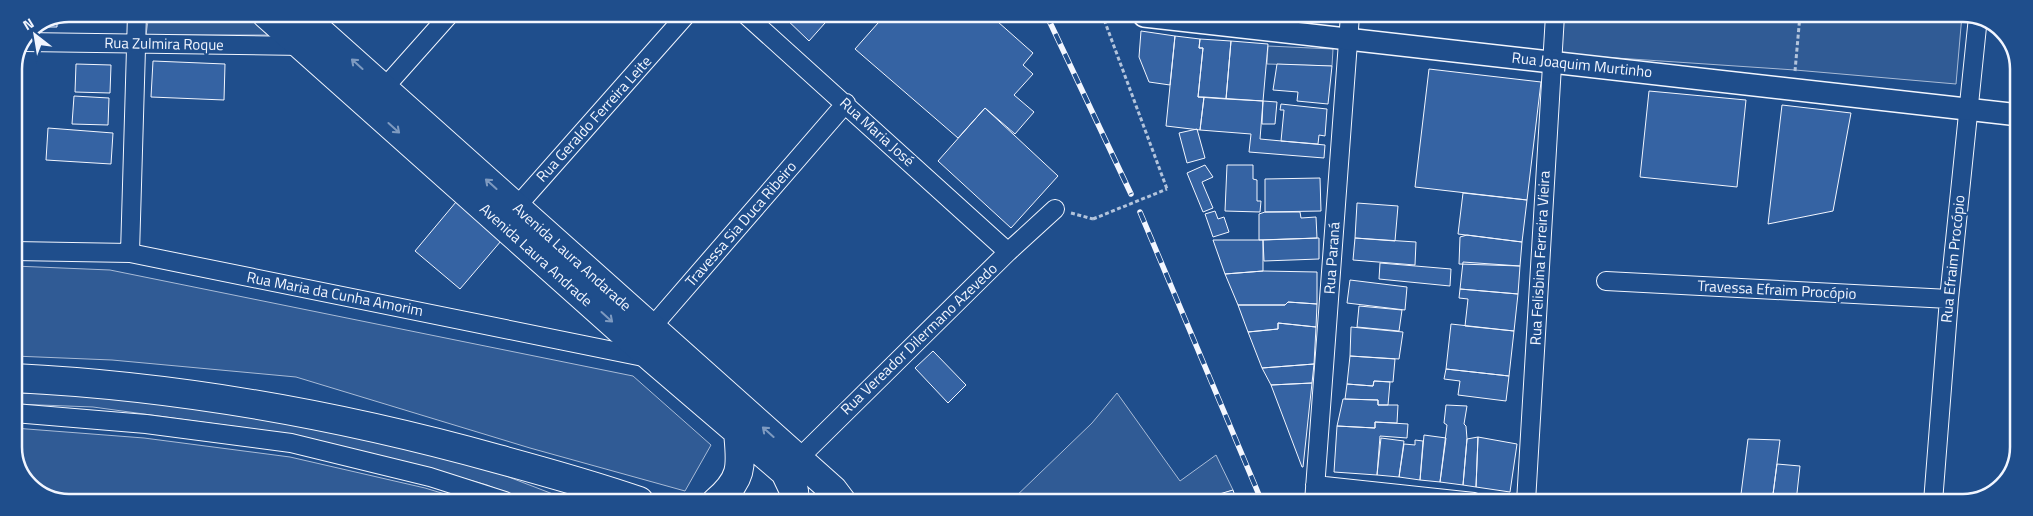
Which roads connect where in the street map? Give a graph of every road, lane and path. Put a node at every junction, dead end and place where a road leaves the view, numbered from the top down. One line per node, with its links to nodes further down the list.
1 (137, 22): 15 (street)
2 (275, 22): 16 (main road)
3 (307, 22): 19 (main road, Avenida Laura Andarade, one-way to 3)
4 (443, 22): 19 (street)
5 (680, 22): 24 (street, Rua Geraldo Ferreira Leite)
6 (754, 22): 20 (street, Rua Maria José)
7 (1105, 22): 23 (path, bridge)
8 (1204, 22): 13 (street, Rua Joaquim Murtinho)
9 (1350, 22): 13 (street, Rua Paraná)
10 (1555, 22): 17 (street, Rua Felisbina Ferreira Vieira)
11 (1799, 22): 18 (path)
12 (1977, 25): 21 (street, Rua Efraim Procópio)
13 (1349, 39): 17 (street, Rua Joaquim Murtinho); 35 (street, Rua Paraná)
14 (31, 42): 15 (street, Rua Zulmira Roque)
15 (136, 44): 16 (street, Rua Zulmira Roque); 27 (street)
16 (302, 46): 19 (main road)
17 (1552, 62): 21 (street, Rua Joaquim Murtinho); 42 (street, Rua Felisbina Ferreira Vieira)
18 (1795, 70)
19 (377, 97): 24 (main road, Avenida Laura Andarade)
20 (846, 103): 26 (street, Rua Maria José); 30 (street, Travessa Sia Duca Ribeiro)
21 (1969, 109): 22 (street, Rua Joaquim Murtinho); 29 (street, Rua Efraim Procópio)
22 (2010, 114)
23 (1055, 210): 26 (street, Rua Vereador Dilermano Azevedo)
24 (508, 215): 30 (main road, Avenida Laura Andarade)
25 (22, 251): 27 (street, Rua Maria da Cunha Amorim)
26 (1008, 252): 34 (street, Rua Vereador Dilermano Azevedo)
27 (130, 253): 30 (street, Rua Maria da Cunha Amorim)
28 (1606, 281): 29 (street, Travessa Efraim Procópio)
29 (1949, 299): 43 (street, Rua Efraim Procópio)
30 (647, 344): 33 (main road); 34 (main road, Avenida Laura Andarade, one-way to 30)
31 (23, 378): 37 (main road)
32 (23, 414): 36 (street)
33 (738, 432): 34 (main road); 38 (main road)
34 (791, 465): 39 (main road); 40 (main road, Avenida Laura Andarade)
35 (1315, 493): 41 (street)
36 (483, 494)
37 (618, 494)
38 (726, 494)
39 (794, 494)
40 (836, 494)
41 (1333, 494)
42 (1526, 494)
43 (1934, 494)

